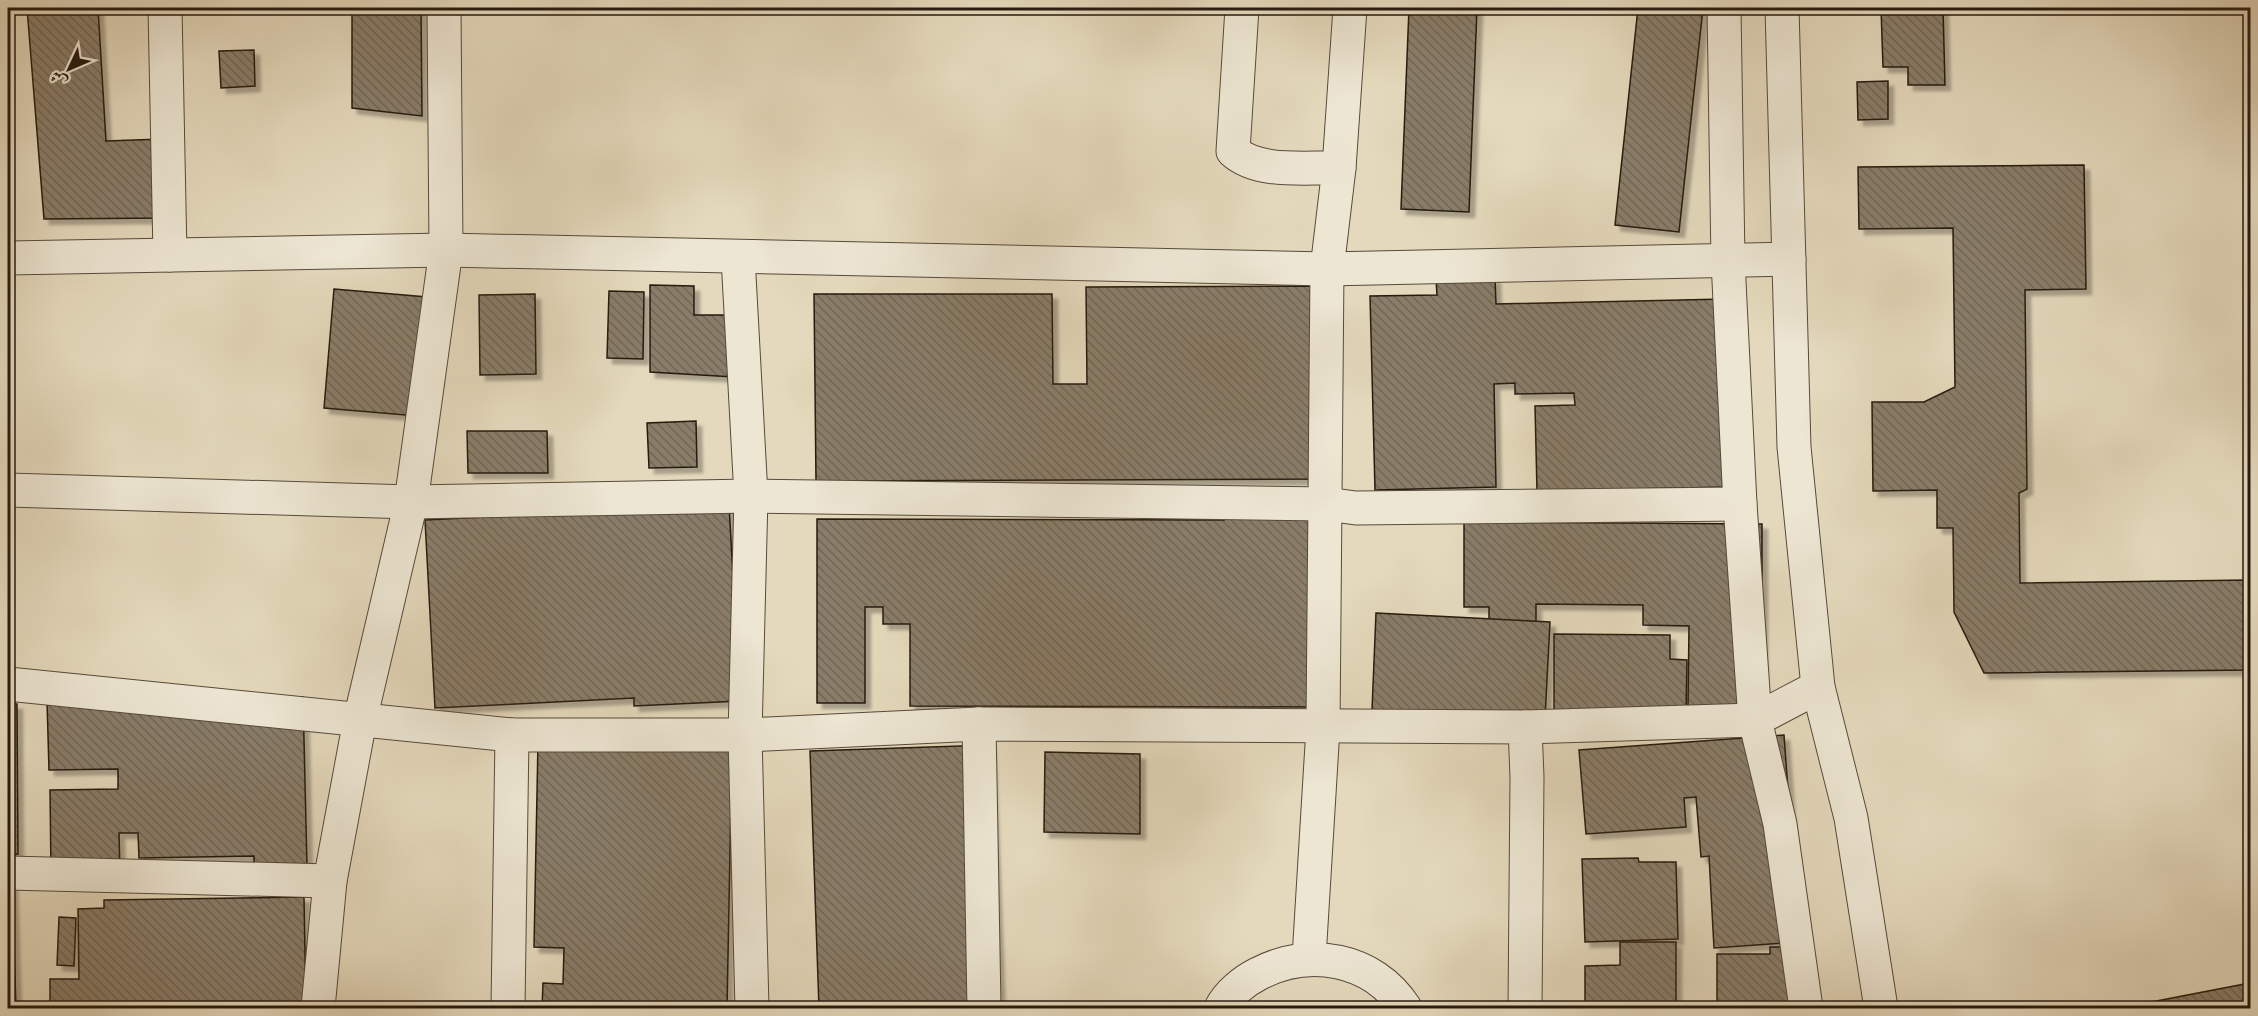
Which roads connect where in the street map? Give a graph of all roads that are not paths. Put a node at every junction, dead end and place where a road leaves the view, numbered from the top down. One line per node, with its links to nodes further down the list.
1 (165, 8): 9 (street)
2 (444, 8): 8 (street)
3 (1242, 8): 7 (street)
4 (1350, 8): 7 (street)
5 (1724, 8): 13 (street)
6 (1782, 8): 12 (street)
7 (1339, 168): 14 (street)
8 (446, 250): 9 (street); 10 (street); 17 (street)
9 (170, 255): 11 (street)
10 (738, 257): 14 (street); 16 (street)
11 (8, 258)
12 (1789, 259): 13 (street); 21 (street)
13 (1728, 261): 14 (street); 19 (street)
14 (1327, 269): 18 (street)
15 (8, 490): 17 (street)
16 (751, 496): 17 (street); 18 (street); 28 (street)
17 (411, 502): 22 (street)
18 (1326, 504): 19 (street); 26 (street)
19 (1740, 504): 23 (street)
20 (8, 684): 22 (street)
21 (1818, 687): 23 (street); 40 (street)
22 (360, 720): 27 (street); 30 (street)
23 (1755, 720): 25 (street); 39 (street)
24 (979, 724): 26 (street); 28 (street); 35 (street)
25 (1525, 727): 26 (street); 38 (street)
26 (1323, 728): 31 (street)
27 (512, 735): 28 (street); 33 (street)
28 (745, 735): 34 (street)
29 (8, 873): 30 (street)
30 (330, 881): 32 (street)
31 (1308, 958): 36 (street); 37 (street)
32 (318, 1008)
33 (508, 1008)
34 (752, 1008)
35 (984, 1008)
36 (1221, 1008)
37 (1406, 1008)
38 (1525, 1008)
39 (1806, 1008)
40 (1881, 1008)

